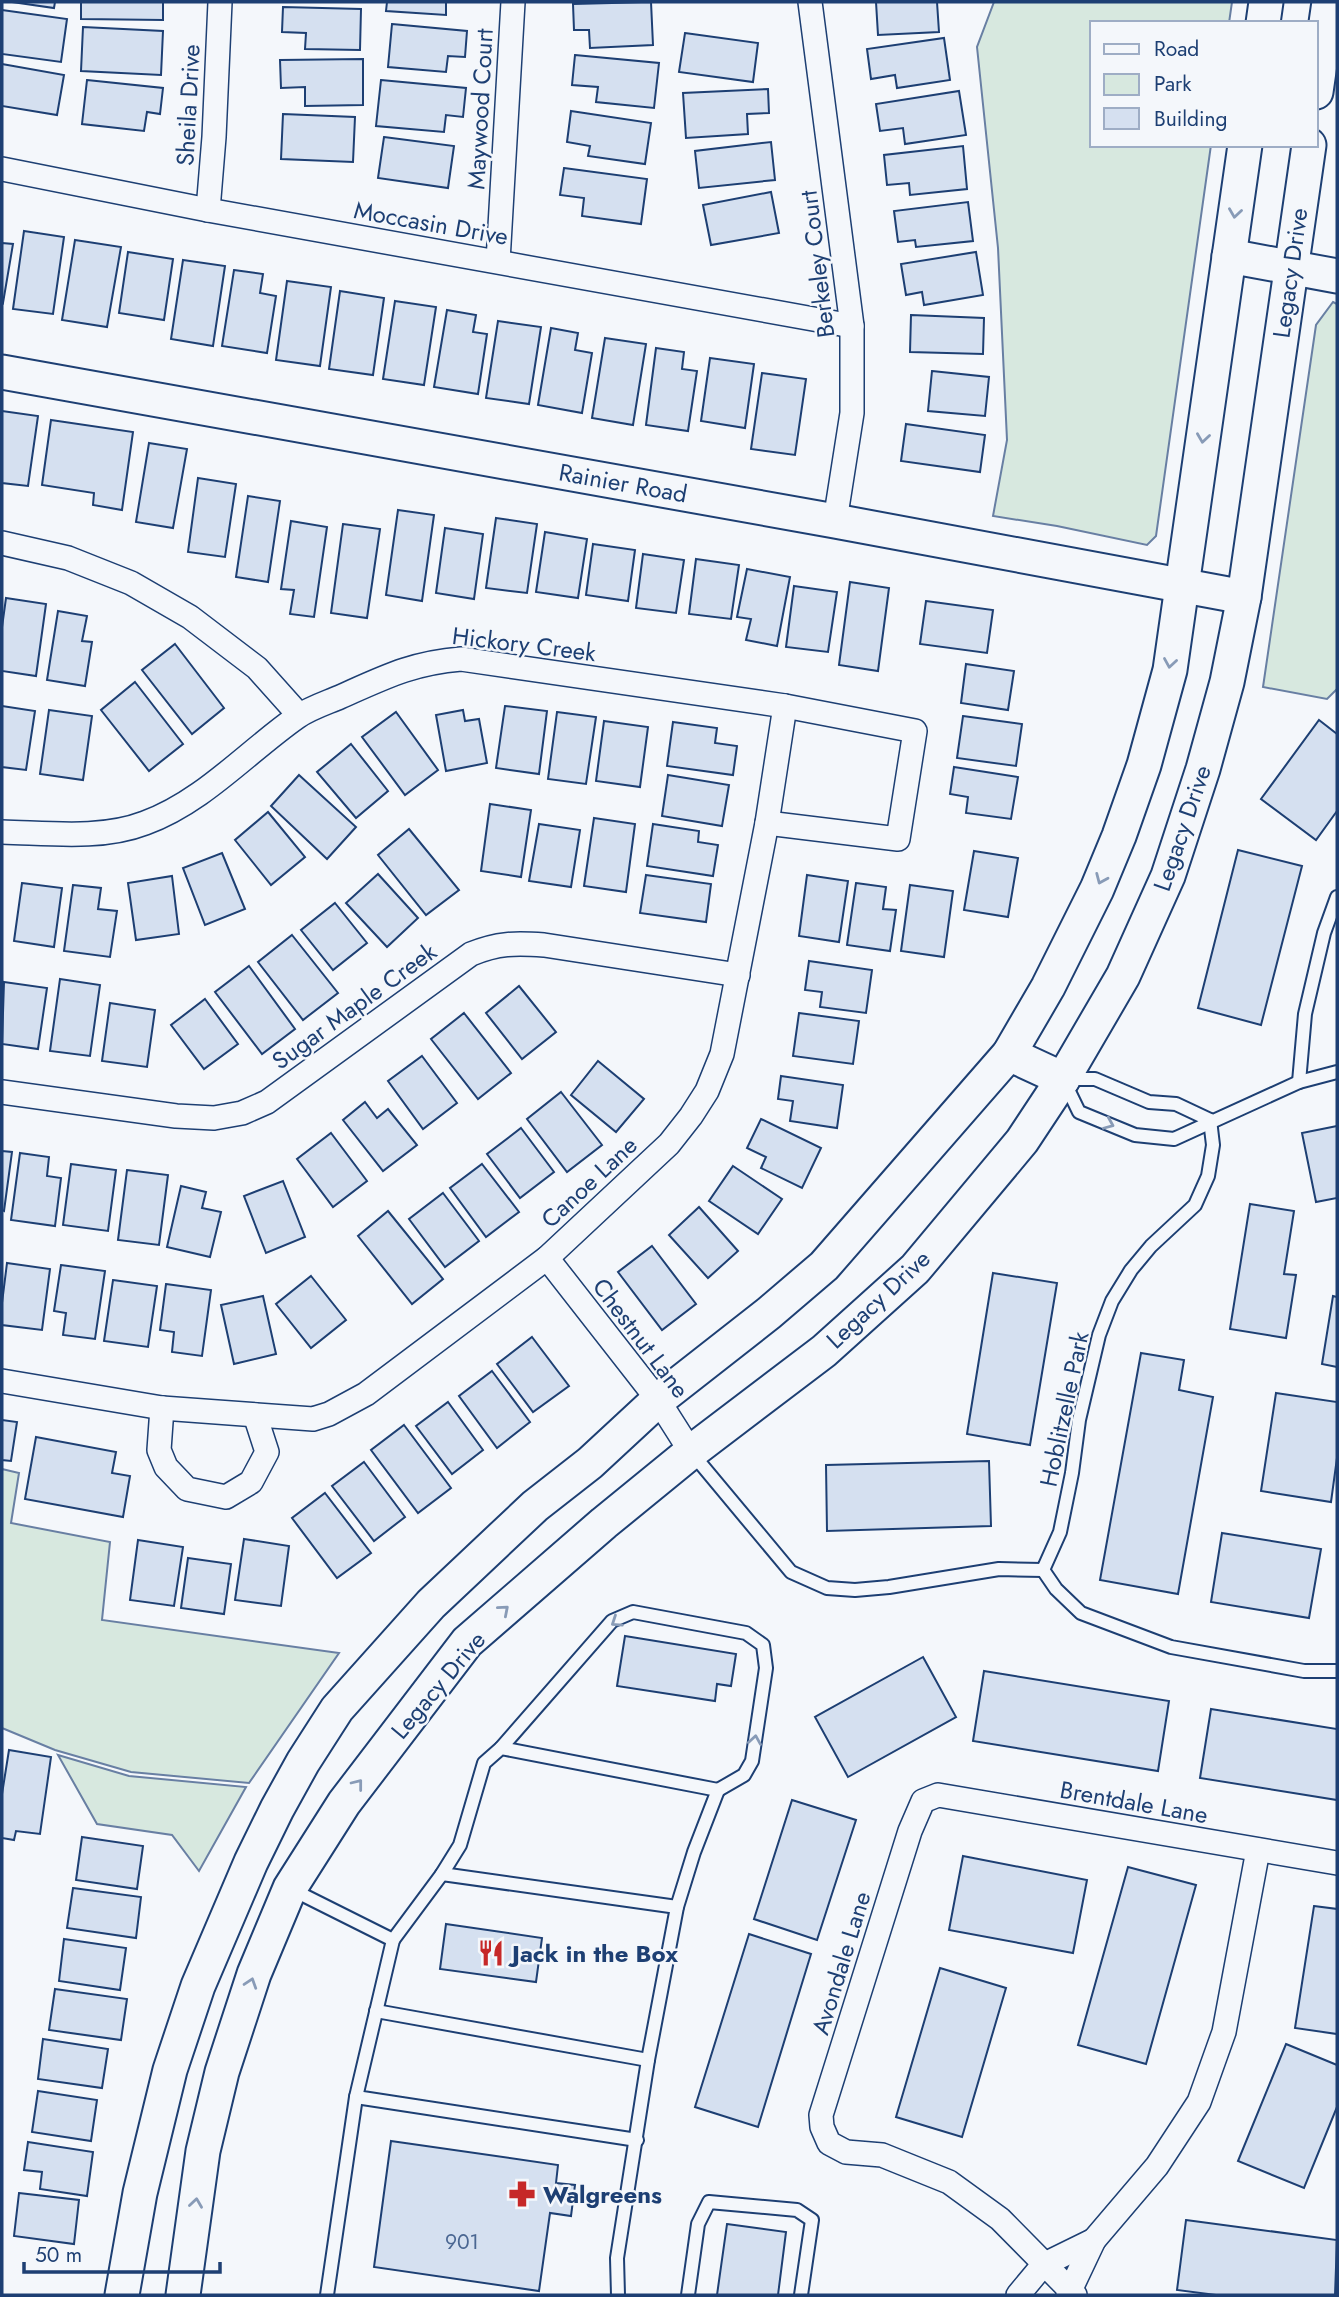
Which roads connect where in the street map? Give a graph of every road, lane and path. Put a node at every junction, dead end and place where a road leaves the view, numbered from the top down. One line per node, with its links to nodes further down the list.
1 (220, 2): 11 (street, Sheila Drive)
2 (513, 2): 13 (street, Maywood Court)
3 (810, 2): 16 (street, Berkeley Court)
4 (1266, 2): 6 (main road)
5 (1329, 2): 7 (main road)
6 (1262, 21)
7 (1318, 78)
8 (1245, 147): 12 (main road, one-way to 12)
9 (1309, 147): 14 (main road, Legacy Drive)
10 (2, 169): 11 (street, Moccasin Drive)
11 (208, 210): 13 (street, Moccasin Drive)
12 (1228, 256): 14 (main road); 20 (main road, one-way to 20)
13 (498, 261): 16 (street, Moccasin Drive)
14 (1291, 267): 15 (main road); 21 (main road, Legacy Drive)
15 (1337, 276)
16 (852, 326): 18 (street, Berkeley Court)
17 (2, 372): 18 (main road, Rainier Road)
18 (835, 521): 20 (main road, Rainier Road)
19 (2, 543): 23 (street)
20 (1182, 584): 21 (main road, Rainier Road); 28 (main road, one-way to 28)
21 (1244, 597): 30 (main road, Legacy Drive)
22 (785, 706): 23 (street, Hickory Creek); 24 (street, Canoe Lane); 24 (street, Hickory Creek)
23 (299, 715): 25 (street, Hickory Creek)
24 (767, 823): 27 (street, Canoe Lane)
25 (2, 832)
26 (1337, 897): 31 (lane)
27 (738, 975): 32 (street, Sugar Maple Creek); 34 (street, Canoe Lane)
28 (1009, 1054): 30 (main road); 36 (main road)
29 (1337, 1072): 31 (lane)
30 (1063, 1079): 33 (lane); 33 (lane, one-way to 33); 39 (main road, Legacy Drive)
31 (1299, 1082): 33 (lane)
32 (2, 1092)
33 (1210, 1120): 40 (lane, Hoblitzelle Park)
34 (547, 1258): 36 (street, Chestnut Lane); 38 (street, Canoe Lane)
35 (2, 1381): 37 (street, Canoe Lane)
36 (659, 1400): 39 (street, Chestnut Lane); 46 (main road)
37 (162, 1408): 38 (street, Canoe Lane); 38 (street)
38 (255, 1415)
39 (691, 1452): 40 (lane); 49 (main road, Legacy Drive, one-way to 39)
40 (1043, 1570): 41 (lane)
41 (1337, 1671)
42 (501, 1748): 43 (lane); 43 (lane, one-way to 42); 48 (lane)
43 (718, 1790): 50 (lane)
44 (923, 1801): 45 (street, Brentdale Lane); 57 (street, Avondale Lane)
45 (1258, 1850): 47 (street, Brentdale Lane); 56 (street)
46 (251, 1862): 49 (main road); 59 (main road)
47 (1337, 1863)
48 (442, 1874): 50 (lane); 51 (lane)
49 (290, 1888): 51 (lane); 60 (main road, Legacy Drive, one-way to 49)
50 (677, 1907): 53 (lane)
51 (393, 1941): 52 (lane)
52 (376, 2011): 53 (lane); 54 (lane)
53 (648, 2060): 55 (lane)
54 (356, 2098): 55 (lane); 61 (lane)
55 (637, 2140): 62 (lane)
56 (1094, 2241): 57 (street); 58 (street)
57 (1043, 2265): 58 (street); 65 (street)
58 (1071, 2294)
59 (122, 2295)
60 (183, 2295)
61 (327, 2295)
62 (618, 2295)
63 (688, 2295): 64 (lane)
64 (801, 2295)
65 (1018, 2295)

